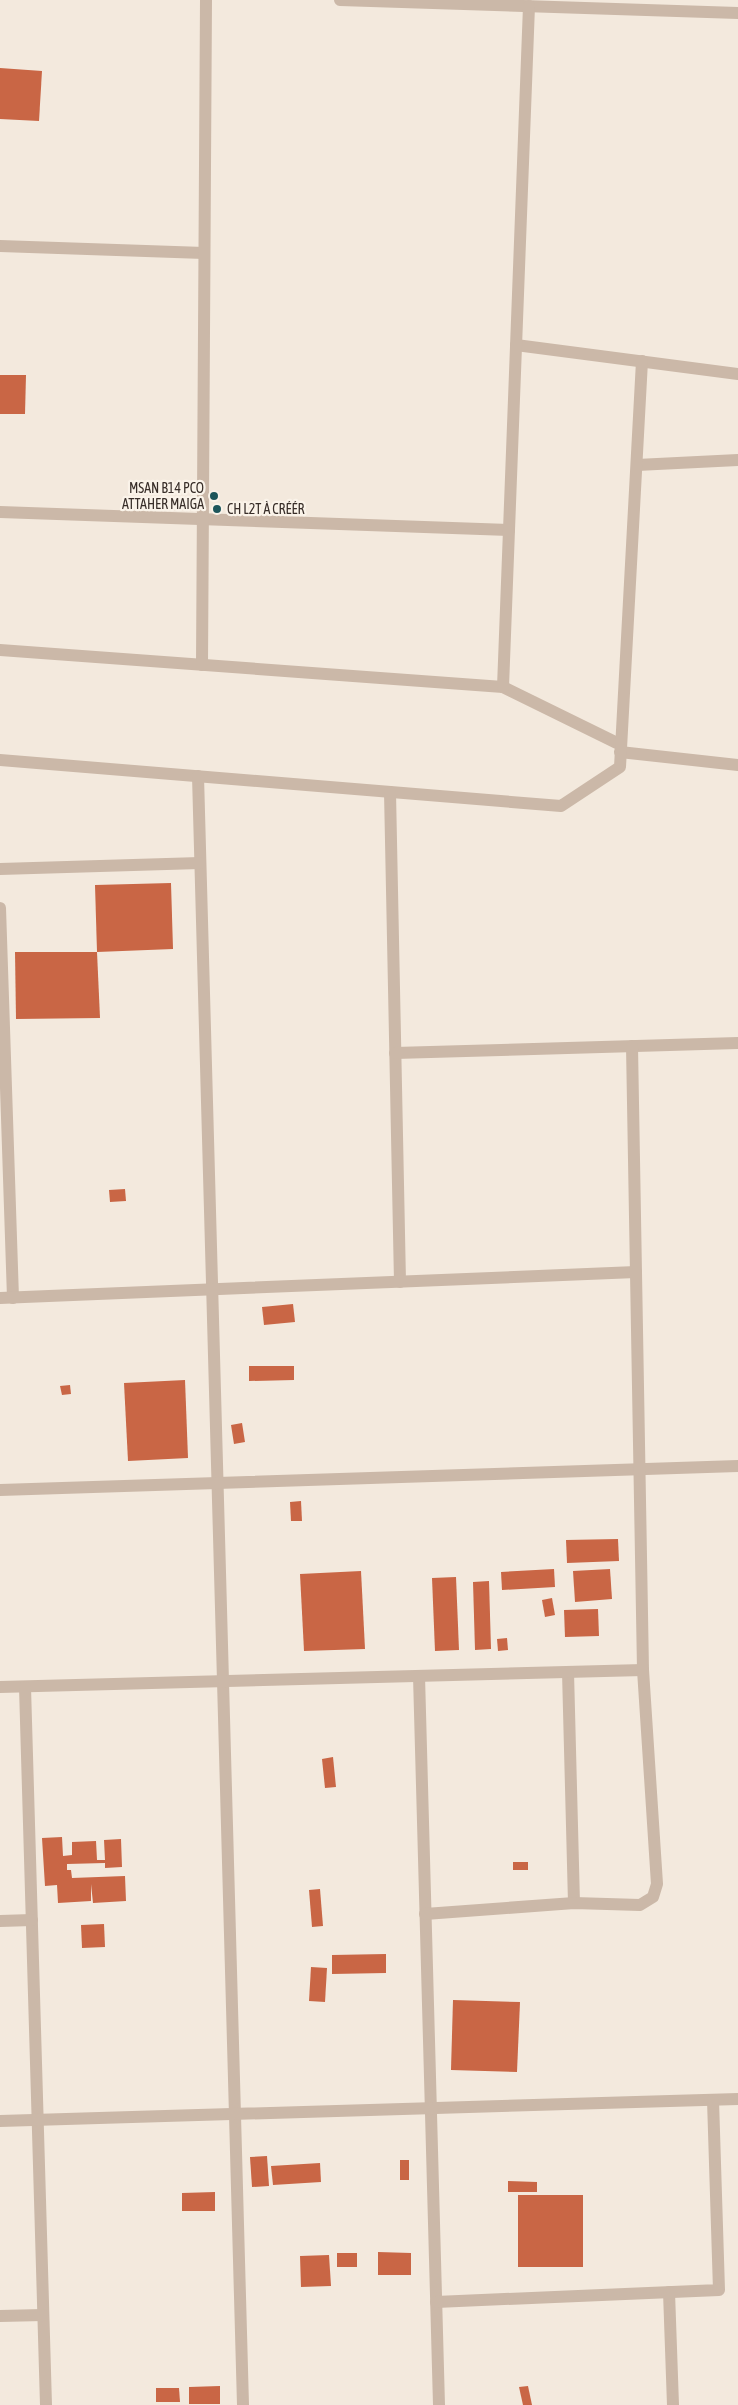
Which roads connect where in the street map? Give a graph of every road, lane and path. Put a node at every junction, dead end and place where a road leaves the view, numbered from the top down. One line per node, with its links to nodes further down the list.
1 (206, 0): 6 (street)
2 (340, 0): 3 (street)
3 (529, 6): 4 (street); 7 (street)
4 (738, 13)
5 (0, 246): 6 (street)
6 (204, 253): 13 (street)
7 (516, 344): 8 (street); 14 (street)
8 (642, 361): 9 (street); 11 (street)
9 (738, 374)
10 (738, 460): 11 (street)
11 (637, 465): 18 (street)
12 (0, 512): 13 (street)
13 (203, 519): 14 (street); 16 (street)
14 (509, 530): 17 (street)
15 (0, 650): 16 (street)
16 (202, 665): 17 (street)
17 (503, 687): 18 (street)
18 (621, 748): 20 (street); 22 (street)
19 (0, 760): 21 (street)
20 (738, 765)
21 (198, 776): 22 (street); 23 (street)
22 (390, 792): 28 (street)
23 (200, 863): 24 (street); 32 (street)
24 (0, 869)
25 (0, 908): 29 (street)
26 (738, 1043): 27 (street)
27 (632, 1046): 28 (street); 30 (street)
28 (395, 1053): 31 (street)
29 (2, 1059): 33 (street)
30 (636, 1272): 31 (street); 35 (street)
31 (400, 1282): 32 (street)
32 (212, 1290): 33 (street); 36 (street)
33 (6, 1298)
34 (738, 1466): 35 (street)
35 (640, 1469): 36 (street); 38 (street)
36 (218, 1483): 37 (street); 41 (street)
37 (0, 1490)
38 (643, 1670): 39 (street); 44 (street)
39 (568, 1672): 40 (street); 44 (street)
40 (419, 1676): 41 (street); 45 (street)
41 (223, 1681): 42 (street); 51 (street)
42 (24, 1686): 43 (street); 46 (street)
43 (0, 1687)
44 (574, 1903): 45 (street)
45 (425, 1914): 50 (street)
46 (32, 1920): 47 (street); 52 (street)
47 (0, 1921)
48 (738, 2099): 49 (street)
49 (713, 2100): 50 (street); 54 (street)
50 (431, 2108): 51 (street); 55 (street)
51 (235, 2114): 52 (street); 59 (street)
52 (37, 2120): 53 (street); 56 (street)
53 (0, 2121)
54 (669, 2292): 55 (street); 61 (street)
55 (436, 2302): 60 (street)
56 (43, 2315): 57 (street); 58 (street)
57 (0, 2316)
58 (46, 2405)
59 (243, 2405)
60 (439, 2405)
61 (673, 2405)

